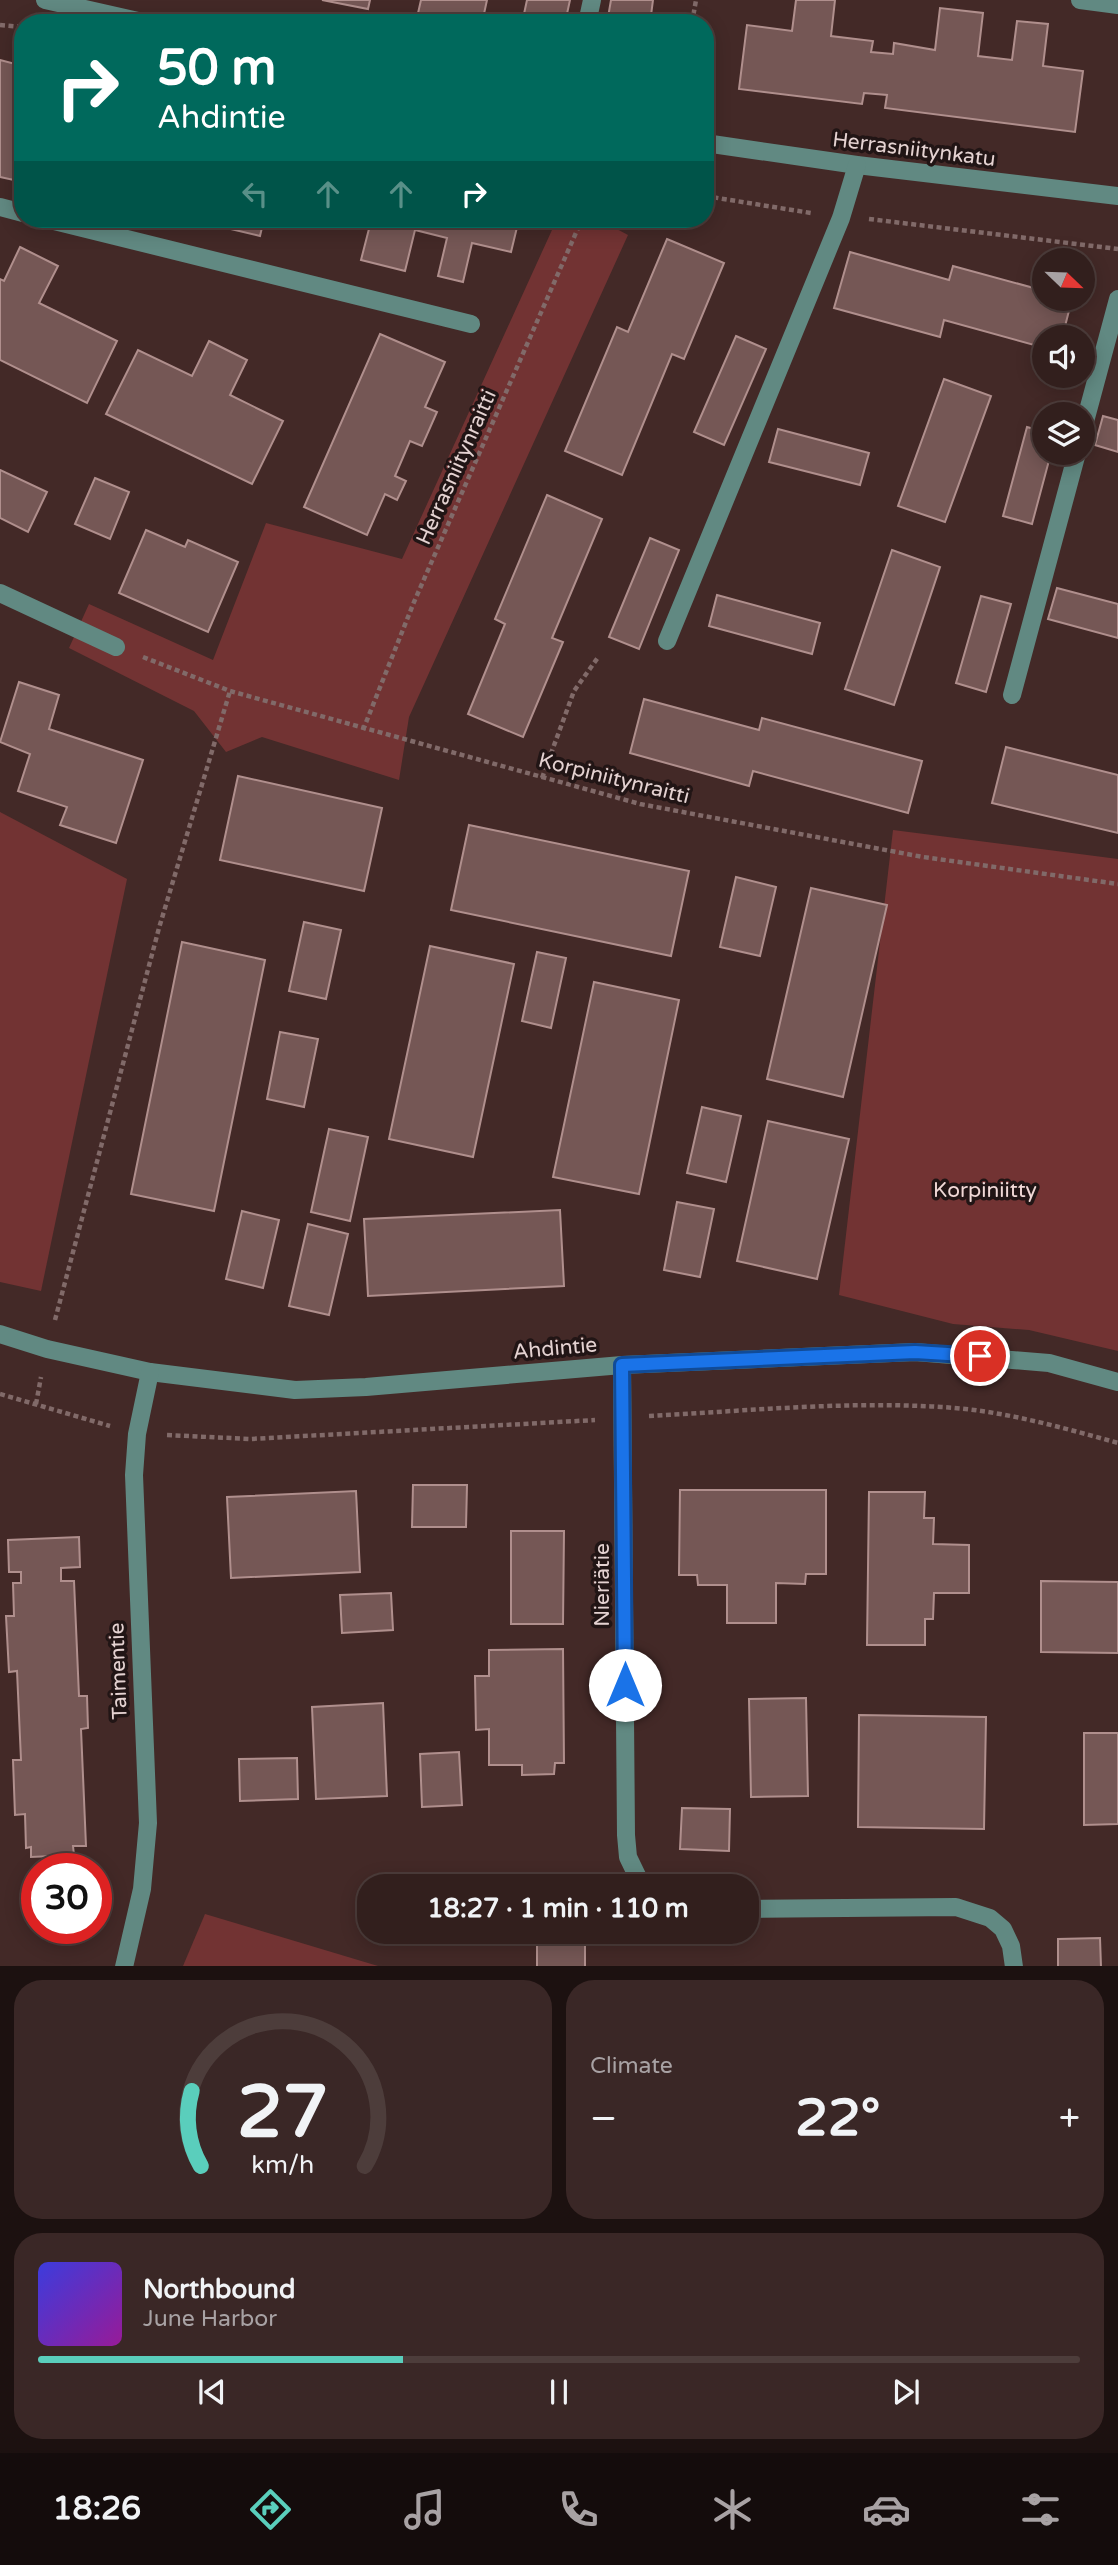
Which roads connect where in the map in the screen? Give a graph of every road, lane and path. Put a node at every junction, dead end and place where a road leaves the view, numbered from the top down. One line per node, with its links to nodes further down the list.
1 (46, 0): 4 (street)
2 (1080, 0): 3 (street)
3 (1118, 5)
4 (107, 14)
5 (714, 144): 6 (street, Herrasniitynkatu)
6 (857, 165): 7 (street, Herrasniitynkatu); 9 (street)
7 (1118, 196)
8 (714, 198): 9 (path)
9 (841, 218): 12 (path); 18 (street)
10 (82, 228): 14 (street)
11 (578, 228): 23 (path, Herrasniitynraitti)
12 (1118, 249)
13 (1118, 299): 15 (street)
14 (471, 324)
15 (1090, 402)
16 (1074, 465): 22 (street)
17 (0, 593): 19 (street)
18 (667, 640)
19 (116, 647): 21 (path, Korpiniitynraitti)
20 (598, 656): 24 (path)
21 (230, 691): 23 (path, Korpiniitynraitti); 27 (path)
22 (1012, 695)
23 (363, 730): 24 (path, Korpiniitynraitti)
24 (542, 778): 25 (path, Korpiniitynraitti)
25 (1118, 884)
26 (0, 1334): 27 (street, Ahdintie)
27 (47, 1349): 29 (street, Ahdintie); 32 (path)
28 (622, 1365): 29 (street, Ahdintie); 30 (street, Ahdintie); 33 (street, Nieriätie)
29 (150, 1372): 34 (street, Taimentie)
30 (1118, 1382)
31 (0, 1394): 32 (path)
32 (36, 1404): 34 (path)
33 (623, 1418): 34 (path); 35 (path); 36 (street, Nieriätie)
34 (137, 1434): 38 (street, Taimentie)
35 (1118, 1443)
36 (636, 1874)
37 (759, 1909): 39 (street)
38 (124, 1966)
39 (1014, 1966)

